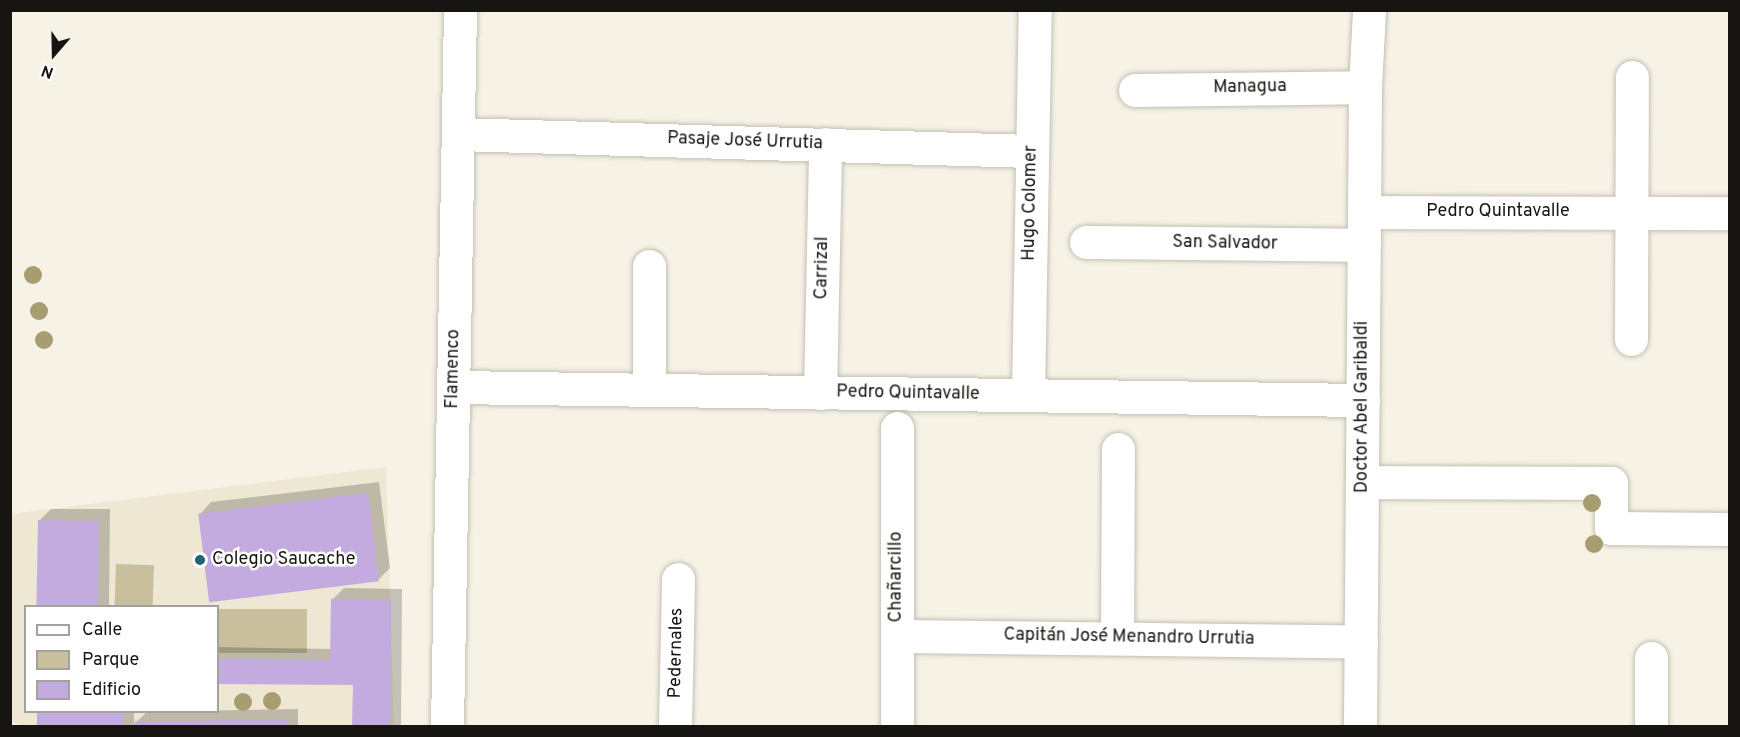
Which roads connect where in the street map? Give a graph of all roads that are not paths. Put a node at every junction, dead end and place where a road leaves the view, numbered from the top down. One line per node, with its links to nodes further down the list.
1 (460, 10): 7 (street, Flamenco)
2 (1035, 10): 9 (street, Hugo Colomer)
3 (1369, 10): 5 (street, Doctor Abel Garibaldi)
4 (1632, 77): 11 (street)
5 (1365, 87): 6 (street, Managua); 10 (street, Doctor Abel Garibaldi)
6 (1135, 90)
7 (458, 134): 8 (street, Pasaje José Urrutia); 17 (street, Flamenco)
8 (825, 144): 9 (street, Pasaje José Urrutia); 19 (street, Carrizal)
9 (1032, 150): 20 (street, Hugo Colomer)
10 (1364, 212): 11 (street, Pedro Quintavalle); 14 (street, Doctor Abel Garibaldi)
11 (1631, 213): 12 (street, Pedro Quintavalle); 16 (street)
12 (1730, 213)
13 (1086, 242): 14 (street, San Salvador)
14 (1364, 245): 21 (street, Doctor Abel Garibaldi)
15 (650, 266): 18 (street)
16 (1631, 339)
17 (453, 387): 18 (street, Pedro Quintavalle); 31 (street, Flamenco)
18 (649, 390): 19 (street, Pedro Quintavalle)
19 (820, 393): 20 (street, Pedro Quintavalle)
20 (1028, 396): 21 (street, Pedro Quintavalle)
21 (1363, 400): 24 (street, Doctor Abel Garibaldi)
22 (897, 428): 27 (street, Chañarcillo)
23 (1118, 449): 28 (street)
24 (1362, 482): 25 (street); 29 (street, Doctor Abel Garibaldi)
25 (1730, 529)
26 (678, 579): 32 (street, Pedernales)
27 (897, 636): 28 (street, Capitán José Menandro Urrutia); 33 (street, Chañarcillo)
28 (1117, 638): 29 (street, Capitán José Menandro Urrutia)
29 (1361, 642): 34 (street, Doctor Abel Garibaldi)
30 (1651, 658): 35 (street)
31 (447, 726)
32 (675, 726)
33 (897, 726)
34 (1360, 726)
35 (1651, 726)

